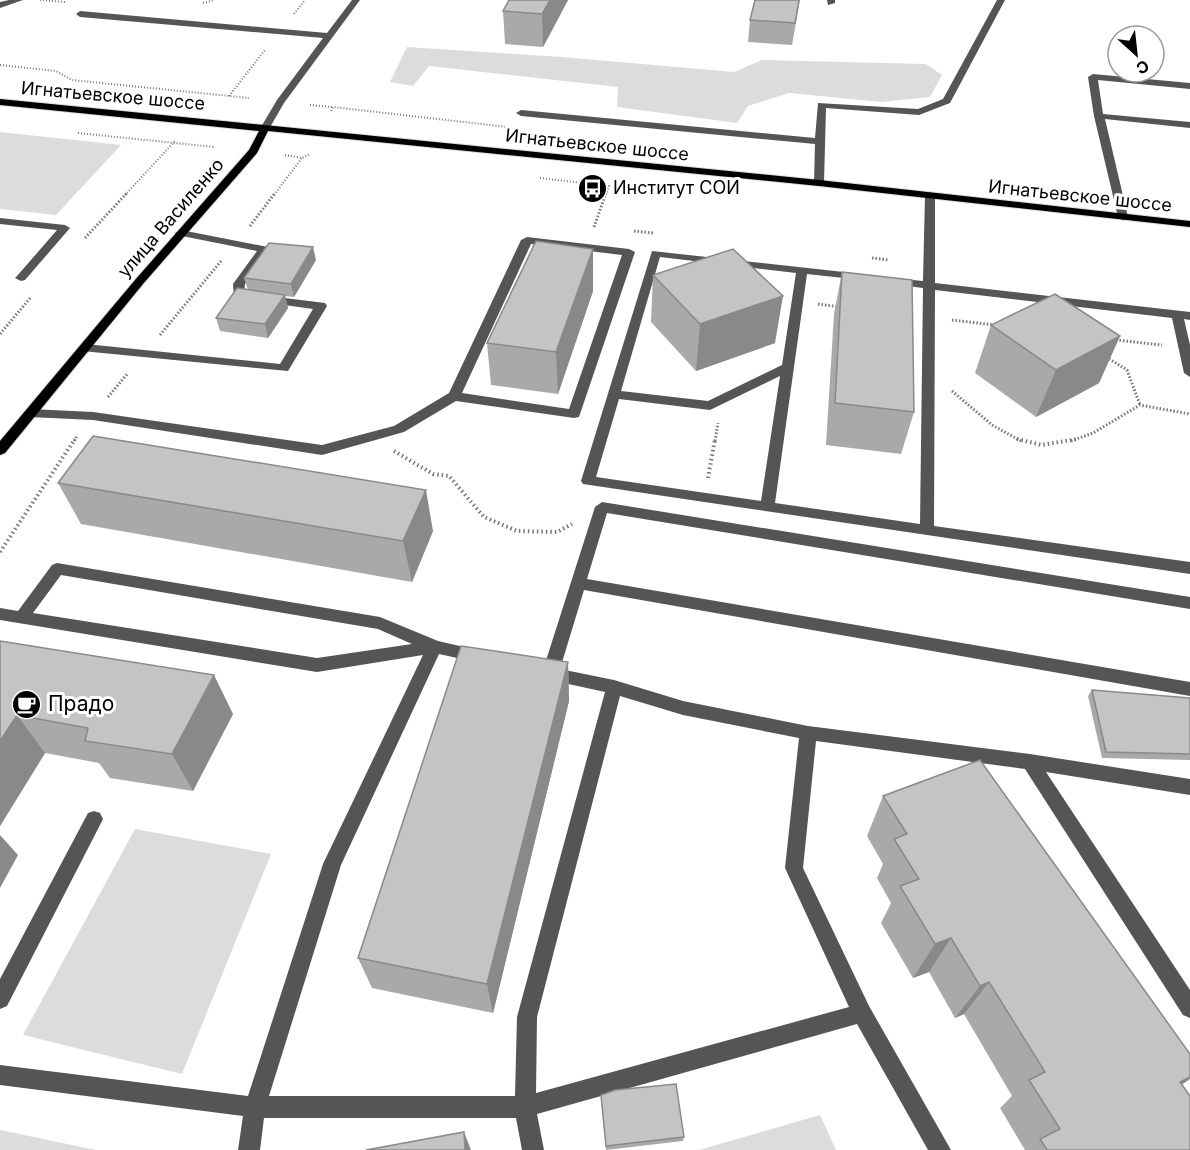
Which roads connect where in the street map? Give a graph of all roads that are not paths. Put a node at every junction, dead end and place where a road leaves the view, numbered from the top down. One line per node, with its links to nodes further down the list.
1 (20, 0): 4 (street)
2 (356, 0): 6 (street, улица Василенко)
3 (1001, 0): 13 (street)
4 (0, 4)
5 (80, 14): 6 (street)
6 (328, 36): 12 (street, улица Василенко)
7 (1190, 86): 10 (street)
8 (0, 102): 12 (main road, Игнатьевское шоссе)
9 (521, 113): 13 (street)
10 (1099, 116): 11 (street); 16 (street)
11 (1190, 125)
12 (266, 127): 14 (main road, Игнатьевское шоссе); 19 (main road, улица Василенко)
13 (818, 141): 14 (street)
14 (819, 183): 15 (main road, Игнатьевское шоссе)
15 (930, 196): 16 (main road, Игнатьевское шоссе); 22 (street)
16 (1123, 217): 18 (main road, Игнатьевское шоссе)
17 (0, 221): 21 (street)
18 (1190, 224)
19 (181, 233): 24 (main road, улица Василенко); 24 (street)
20 (802, 270): 22 (street); 25 (street); 27 (street)
21 (21, 278)
22 (930, 285): 23 (street); 32 (street)
23 (1183, 315): 26 (street)
24 (86, 348): 29 (main road, улица Василенко)
25 (788, 367): 27 (street); 31 (street)
26 (1190, 373)
27 (615, 394): 31 (street)
28 (454, 396): 28 (street); 29 (street)
29 (30, 413): 30 (main road, улица Василенко)
30 (0, 450)
31 (767, 507): 32 (street)
32 (927, 530): 33 (street)
33 (1190, 568)
34 (578, 583): 35 (street); 41 (street); 43 (street)
35 (1190, 603)
36 (0, 614): 37 (street)
37 (21, 618): 38 (street); 38 (street)
38 (435, 646): 39 (street); 52 (street)
39 (497, 661)
40 (529, 668): 41 (street)
41 (551, 673): 42 (street)
42 (614, 687): 44 (street); 53 (street)
43 (1190, 689)
44 (808, 733): 45 (street); 50 (street)
45 (1030, 762): 46 (street); 49 (street)
46 (1190, 787)
47 (94, 819): 48 (street)
48 (0, 999)
49 (1190, 1008)
50 (862, 1013): 53 (street); 56 (street)
51 (0, 1075): 52 (street)
52 (255, 1107): 53 (street); 54 (street)
53 (525, 1107): 55 (street)
54 (249, 1150)
55 (533, 1150)
56 (940, 1150)

